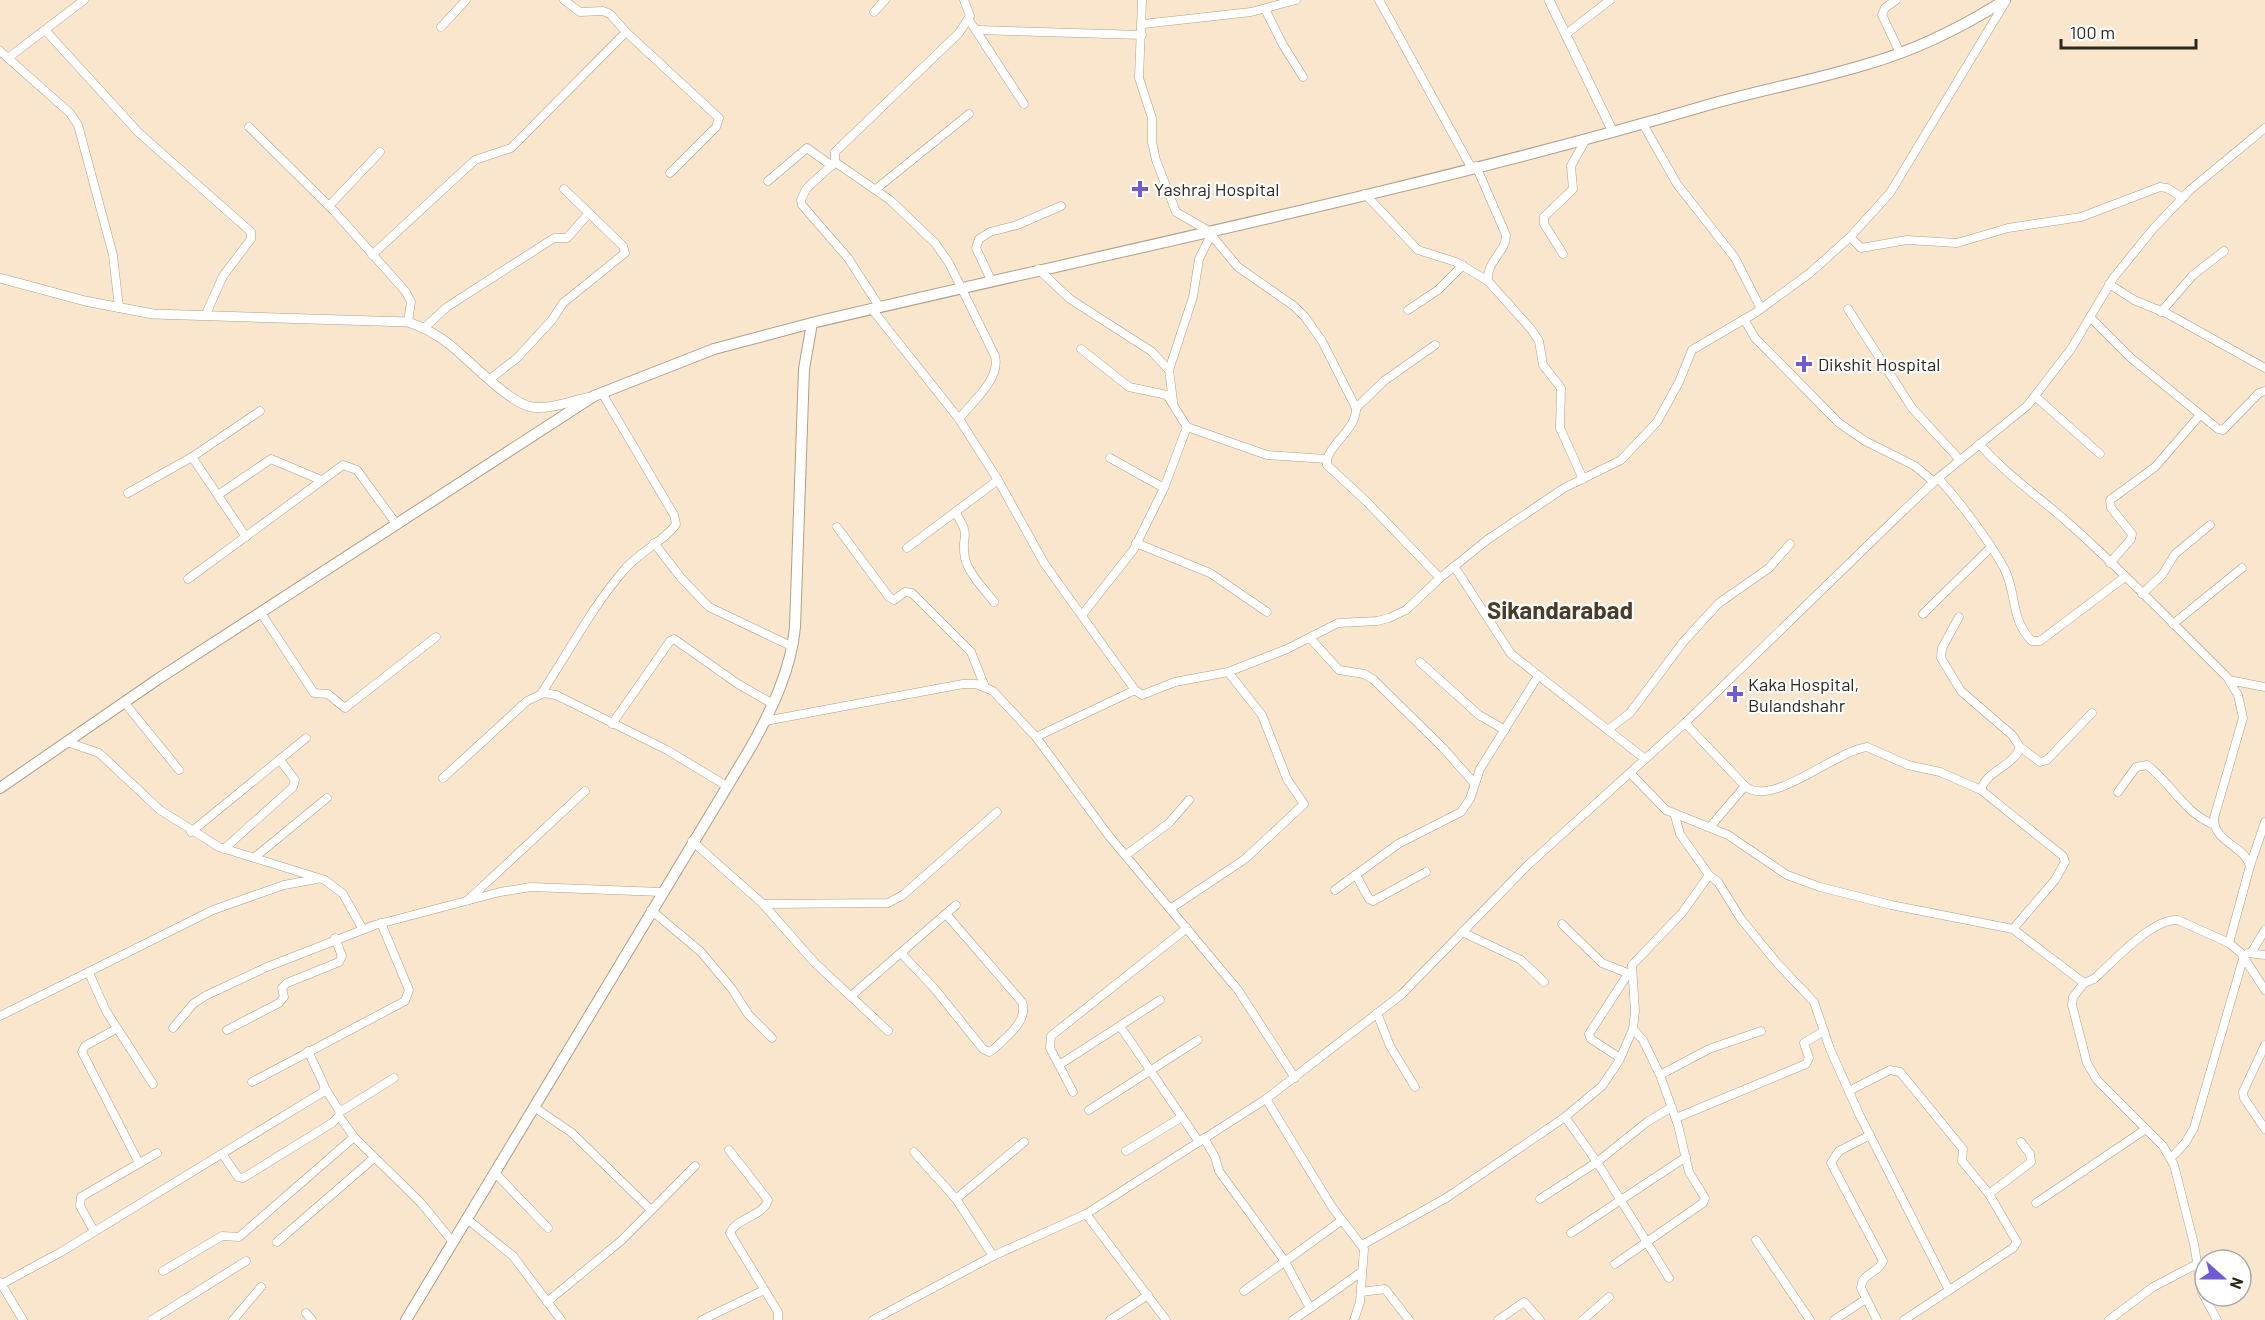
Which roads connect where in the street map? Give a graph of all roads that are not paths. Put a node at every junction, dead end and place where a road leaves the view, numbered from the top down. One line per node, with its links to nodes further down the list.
1 (84, 0): 18 (street)
2 (466, 0): 17 (street)
3 (564, 0): 20 (street)
4 (885, 0): 14 (street)
5 (964, 0): 15 (street)
6 (1296, 0): 13 (street)
7 (1379, 0): 36 (street)
8 (1550, 0): 21 (street)
9 (1610, 0): 21 (street)
10 (1896, 0): 24 (street)
11 (2006, 0): 24 (main road); 47 (street)
12 (1143, 1): 16 (street)
13 (1265, 9): 16 (street); 26 (street)
14 (874, 12)
15 (969, 20): 19 (street); 35 (street)
16 (1143, 24): 22 (street)
17 (441, 27)
18 (45, 30): 25 (street); 64 (street)
19 (977, 30): 22 (street); 27 (street)
20 (626, 32): 37 (street); 50 (street)
21 (1566, 34): 32 (street)
22 (1142, 35): 46 (street)
23 (0, 51): 25 (street)
24 (1900, 52): 29 (main road)
25 (8, 58): 59 (street)
26 (1303, 77)
27 (1024, 104)
28 (969, 114): 40 (street)
29 (1643, 124): 32 (main road); 60 (street)
30 (249, 127): 43 (street)
31 (2265, 128): 42 (street)
32 (1613, 132): 33 (main road)
33 (1586, 139): 36 (main road); 49 (street)
34 (380, 152): 43 (street)
35 (833, 164): 38 (street); 40 (street); 58 (street)
36 (1474, 167): 41 (main road); 55 (street)
37 (670, 173)
38 (768, 181)
39 (564, 189): 45 (street)
40 (876, 189): 57 (street)
41 (1365, 194): 46 (main road); 51 (street)
42 (2183, 198): 47 (street); 56 (street)
43 (329, 206): 50 (street)
44 (1061, 206): 54 (street)
45 (589, 213): 69 (street); 74 (street)
46 (1209, 233): 52 (main road); 73 (street); 79 (street)
47 (1850, 237): 60 (street)
48 (2224, 251): 63 (street)
49 (1563, 254)
50 (372, 255): 67 (street)
51 (1463, 265): 55 (street); 62 (street)
52 (1038, 269): 54 (main road); 73 (street)
53 (0, 278): 59 (street)
54 (991, 280): 57 (main road)
55 (1488, 281): 90 (street)
56 (2109, 284): 63 (street); 65 (street)
57 (961, 287): 58 (main road); 82 (street)
58 (875, 307): 68 (main road); 82 (street)
59 (119, 308): 64 (street)
60 (1761, 309): 66 (street)
61 (1848, 309): 89 (street)
62 (1408, 310)
63 (2161, 312): 72 (street)
64 (205, 316): 67 (street)
65 (2090, 317): 77 (street); 81 (street)
66 (1743, 319): 90 (street); 93 (street)
67 (408, 322): 69 (street)
68 (812, 323): 76 (main road); 123 (main road)
69 (424, 328): 74 (street)
70 (1435, 345): 79 (street)
71 (1081, 349): 78 (street)
72 (2265, 368)
73 (1168, 370): 78 (street)
74 (494, 382): 76 (street)
75 (2265, 391): 81 (street)
76 (598, 395): 98 (main road); 102 (street)
77 (2036, 397): 84 (street); 85 (street)
78 (1173, 401): 83 (street)
79 (1356, 408): 88 (street)
80 (260, 411): 86 (street)
81 (2200, 415): 107 (street)
82 (959, 419): 92 (street)
83 (1187, 427): 88 (street); 94 (street)
84 (1979, 444): 89 (street); 107 (street)
85 (2100, 454)
86 (192, 457): 95 (street); 96 (street)
87 (1110, 459): 94 (street)
88 (1326, 459): 111 (street)
89 (1960, 460): 93 (street)
90 (1583, 479): 108 (street)
91 (321, 480): 96 (street); 98 (street); 101 (street)
92 (998, 480): 97 (street); 118 (street)
93 (1936, 480): 106 (street); 136 (street)
94 (1164, 488): 103 (street)
95 (128, 494)
96 (218, 495): 101 (street)
97 (955, 512): 105 (street); 114 (street)
98 (397, 525): 116 (main road)
99 (2210, 525): 113 (street)
100 (837, 527): 128 (street)
101 (246, 537): 112 (street)
102 (654, 543): 123 (street); 131 (street)
103 (1136, 543): 115 (street); 118 (street)
104 (1790, 544): 138 (street)
105 (907, 548)
106 (1990, 548): 110 (street); 117 (street)
107 (2110, 563): 110 (street)
108 (1454, 566): 111 (street); 126 (street)
109 (2242, 568): 120 (street)
110 (2125, 577): 113 (street)
111 (1440, 578): 122 (street)
112 (188, 579)
113 (2142, 594): 120 (street)
114 (994, 602)
115 (1267, 612)
116 (261, 613): 121 (street); 132 (main road)
117 (1923, 614)
118 (1082, 615): 130 (street)
119 (1959, 617): 143 (street)
120 (2173, 624): 127 (street)
121 (436, 637)
122 (1310, 638): 125 (street); 149 (street)
123 (793, 646): 133 (main road)
124 (1420, 662): 139 (street)
125 (1228, 672): 130 (street); 178 (street)
126 (1538, 676): 138 (street); 139 (street)
127 (2229, 680): 129 (street); 161 (street)
128 (985, 687): 135 (street); 140 (street)
129 (2265, 687)
130 (1134, 690): 140 (street)
131 (541, 694): 137 (street); 148 (street)
132 (124, 702): 142 (main road); 146 (street)
133 (773, 704): 135 (main road); 137 (street)
134 (2092, 712): 143 (street)
135 (765, 721): 150 (main road)
136 (1685, 723): 145 (street); 151 (street)
137 (612, 724): 150 (street)
138 (1609, 729): 145 (street)
139 (1505, 730): 149 (street)
140 (1036, 737): 166 (street)
141 (306, 738): 144 (street)
142 (67, 742): 152 (main road); 163 (street)
143 (2020, 747): 153 (street)
144 (280, 759): 163 (street); 165 (street)
145 (1645, 759): 147 (street)
146 (179, 770)
147 (1631, 774): 159 (street); 187 (street)
148 (443, 778)
149 (1475, 784): 170 (street)
150 (725, 785): 164 (main road)
151 (1745, 786): 153 (street); 162 (street)
152 (0, 788)
153 (1981, 790): 185 (street)
154 (585, 791): 175 (street)
155 (2118, 792): 161 (street)
156 (327, 798): 167 (street)
157 (1189, 800): 166 (street)
158 (997, 812): 176 (street)
159 (1675, 816): 162 (street); 171 (street)
160 (2265, 822): 168 (street)
161 (2214, 825): 168 (street)
162 (1710, 827): 185 (street)
163 (191, 831): 165 (street)
164 (692, 841): 174 (main road); 176 (street)
165 (224, 849): 167 (street)
166 (1126, 855): 178 (street)
167 (255, 857): 172 (street)
168 (2250, 866): 189 (street)
169 (1426, 872): 170 (street)
170 (1356, 875): 173 (street)
171 (1709, 875): 194 (street); 209 (street)
172 (319, 878): 183 (street); 193 (street)
173 (1335, 890)
174 (662, 892): 175 (street); 179 (main road)
175 (467, 901): 181 (street)
176 (763, 904): 198 (street)
177 (956, 905): 180 (street)
178 (1170, 909): 184 (street)
179 (651, 910): 210 (street); 227 (main road)
180 (946, 914): 191 (street); 191 (street)
181 (381, 923): 183 (street); 213 (street)
182 (1562, 924): 194 (street)
183 (362, 928): 188 (street)
184 (1187, 928): 215 (street); 219 (street)
185 (2013, 929): 196 (street)
186 (2265, 930): 190 (street)
187 (1462, 932): 195 (street); 200 (street)
188 (335, 938): 203 (street); 206 (street)
189 (2237, 951): 190 (street); 196 (street); 197 (street); 245 (street)
190 (2251, 952): 192 (street)
191 (901, 953): 198 (street)
192 (2265, 955)
193 (88, 973): 201 (street); 204 (street)
194 (1630, 974): 205 (street); 214 (street)
195 (1544, 982)
196 (2084, 983): 234 (street)
197 (2265, 990)
198 (851, 996): 207 (street)
199 (1160, 1000): 202 (street)
200 (1377, 1013): 219 (street); 222 (street)
201 (0, 1016)
202 (1120, 1026): 215 (street); 216 (street)
203 (173, 1028)
204 (116, 1029): 221 (street); 250 (street)
205 (1633, 1029): 214 (street); 217 (street)
206 (227, 1030)
207 (888, 1031)
208 (1761, 1031): 217 (street)
209 (1824, 1031): 224 (street); 233 (street)
210 (772, 1038)
211 (1198, 1040): 216 (street)
212 (2265, 1045): 235 (street)
213 (309, 1051): 220 (street); 223 (street)
214 (1620, 1058): 232 (street)
215 (1059, 1065): 225 (street)
216 (1150, 1070): 229 (street); 231 (street)
217 (1660, 1075): 228 (street)
218 (394, 1078): 230 (street)
219 (1294, 1078): 226 (street)
220 (252, 1082)
221 (153, 1084)
222 (1415, 1087)
223 (324, 1088): 230 (street); 246 (street)
224 (1849, 1091): 236 (street); 253 (street)
225 (1073, 1092)
226 (1266, 1099): 238 (street); 261 (street)
227 (534, 1107): 252 (main road); 258 (street)
228 (1671, 1107): 233 (street); 249 (street)
229 (1089, 1110)
230 (340, 1113): 237 (street); 246 (street)
231 (1182, 1117): 238 (street); 242 (street)
232 (1565, 1117): 249 (street); 269 (street)
233 (1676, 1118): 247 (street)
234 (2146, 1129): 245 (street); 257 (street)
235 (2265, 1129)
236 (1870, 1135): 282 (street); 287 (street)
237 (354, 1137): 248 (street); 276 (street)
238 (1202, 1140): 259 (street); 272 (street)
239 (1024, 1142): 254 (street)
240 (2021, 1142): 253 (street)
241 (729, 1150): 281 (street)
242 (1126, 1151)
243 (914, 1152): 254 (street)
244 (156, 1153): 250 (street)
245 (2168, 1154): 270 (street)
246 (222, 1155): 263 (street)
247 (1686, 1157): 256 (street); 268 (street)
248 (374, 1158): 266 (street); 267 (street)
249 (1598, 1162): 255 (street); 256 (street)
250 (140, 1163): 263 (street)
251 (695, 1166): 258 (street)
252 (495, 1173): 260 (main road); 262 (street)
253 (1989, 1194): 282 (street)
254 (956, 1199): 271 (street)
255 (1540, 1199)
256 (1621, 1201): 264 (street); 268 (street)
257 (2036, 1203)
258 (651, 1210): 288 (street)
259 (1086, 1214): 271 (street); 285 (street)
260 (467, 1219): 267 (main road); 288 (street)
261 (1341, 1221): 269 (street); 272 (street)
262 (548, 1228)
263 (94, 1232): 279 (street)
264 (1571, 1233)
265 (1756, 1240): 308 (street)
266 (277, 1242)
267 (453, 1242): 295 (main road)
268 (1647, 1242): 274 (street); 278 (street)
269 (1362, 1245): 277 (street)
270 (2194, 1248)
271 (993, 1256): 299 (street)
272 (1284, 1260): 283 (street); 289 (street)
273 (246, 1261): 292 (street)
274 (1614, 1264)
275 (2193, 1266): 312 (street)
276 (164, 1271)
277 (1360, 1273): 284 (street); 289 (street)
278 (1669, 1278)
279 (0, 1284): 291 (street)
280 (261, 1287): 293 (street)
281 (764, 1290): 297 (street); 298 (street)
282 (1950, 1290): 311 (street)
283 (1244, 1291)
284 (1361, 1292): 303 (street); 304 (street)
285 (1148, 1295): 300 (street); 301 (street)
286 (1610, 1297): 307 (street)
287 (1866, 1299): 309 (street); 310 (street)
288 (547, 1302): 296 (street)
289 (1312, 1307): 302 (street)
290 (306, 1313): 294 (street)
291 (23, 1320)
292 (152, 1320)
293 (233, 1320)
294 (312, 1320)
295 (406, 1320)
296 (561, 1320)
297 (702, 1320)
298 (778, 1320)
299 (873, 1320)
300 (1110, 1320)
301 (1166, 1320)
302 (1293, 1320)
303 (1354, 1320)
304 (1409, 1320)
305 (1498, 1320): 306 (street)
306 (1540, 1320)
307 (1583, 1320)
308 (1810, 1320)
309 (1834, 1320)
310 (1877, 1320)
311 (1904, 1320)
312 (2109, 1320)

